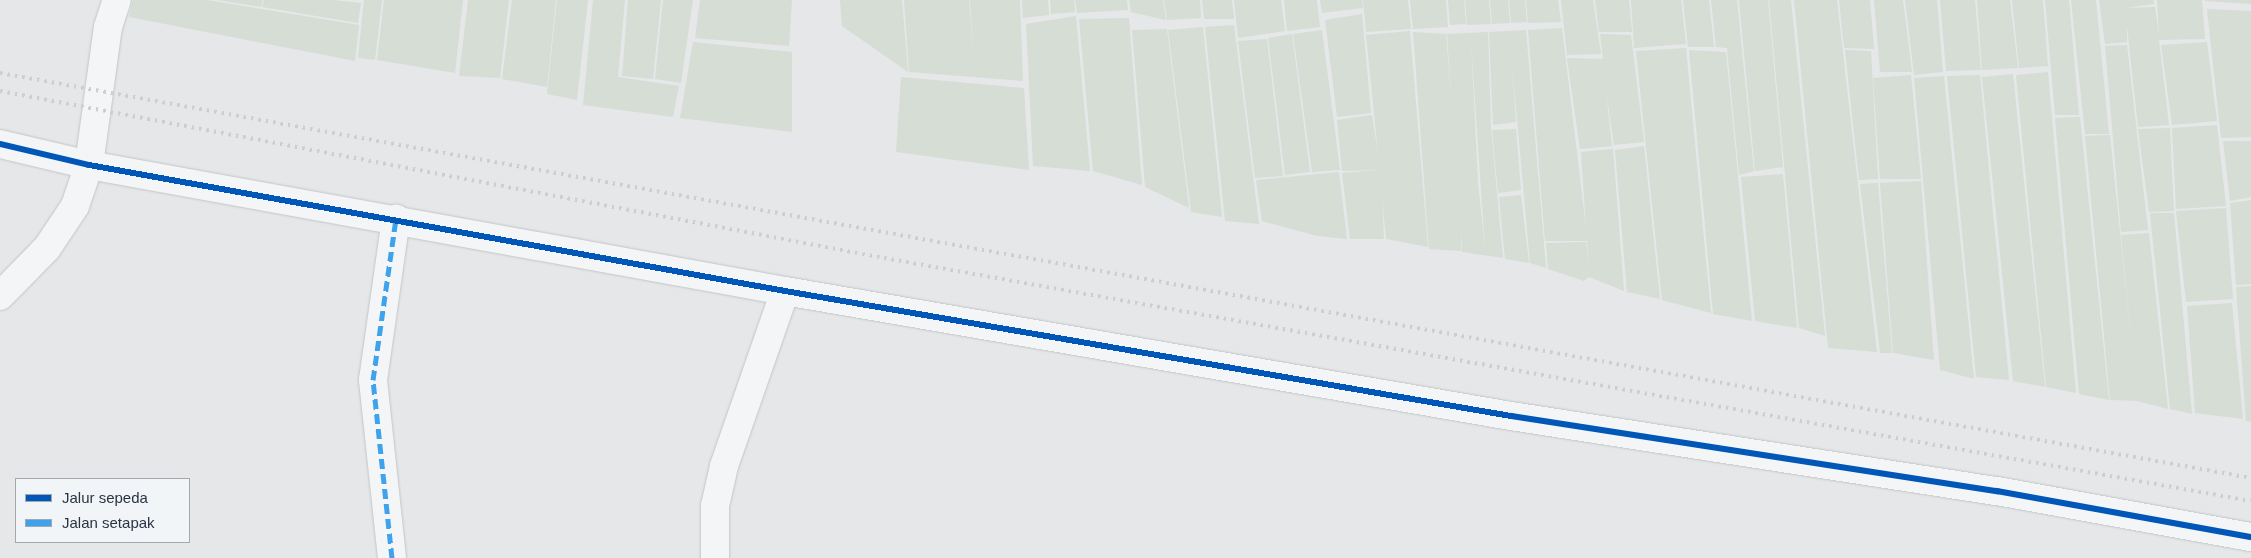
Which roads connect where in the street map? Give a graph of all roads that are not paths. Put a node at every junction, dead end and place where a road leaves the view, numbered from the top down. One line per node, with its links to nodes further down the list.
1 (117, 0): 3 (street)
2 (0, 144): 3 (street)
3 (89, 165): 4 (street); 6 (street)
4 (396, 219): 5 (street); 8 (street)
5 (785, 291): 7 (street); 9 (street)
6 (0, 296)
7 (2251, 537)
8 (392, 558)
9 (715, 558)

